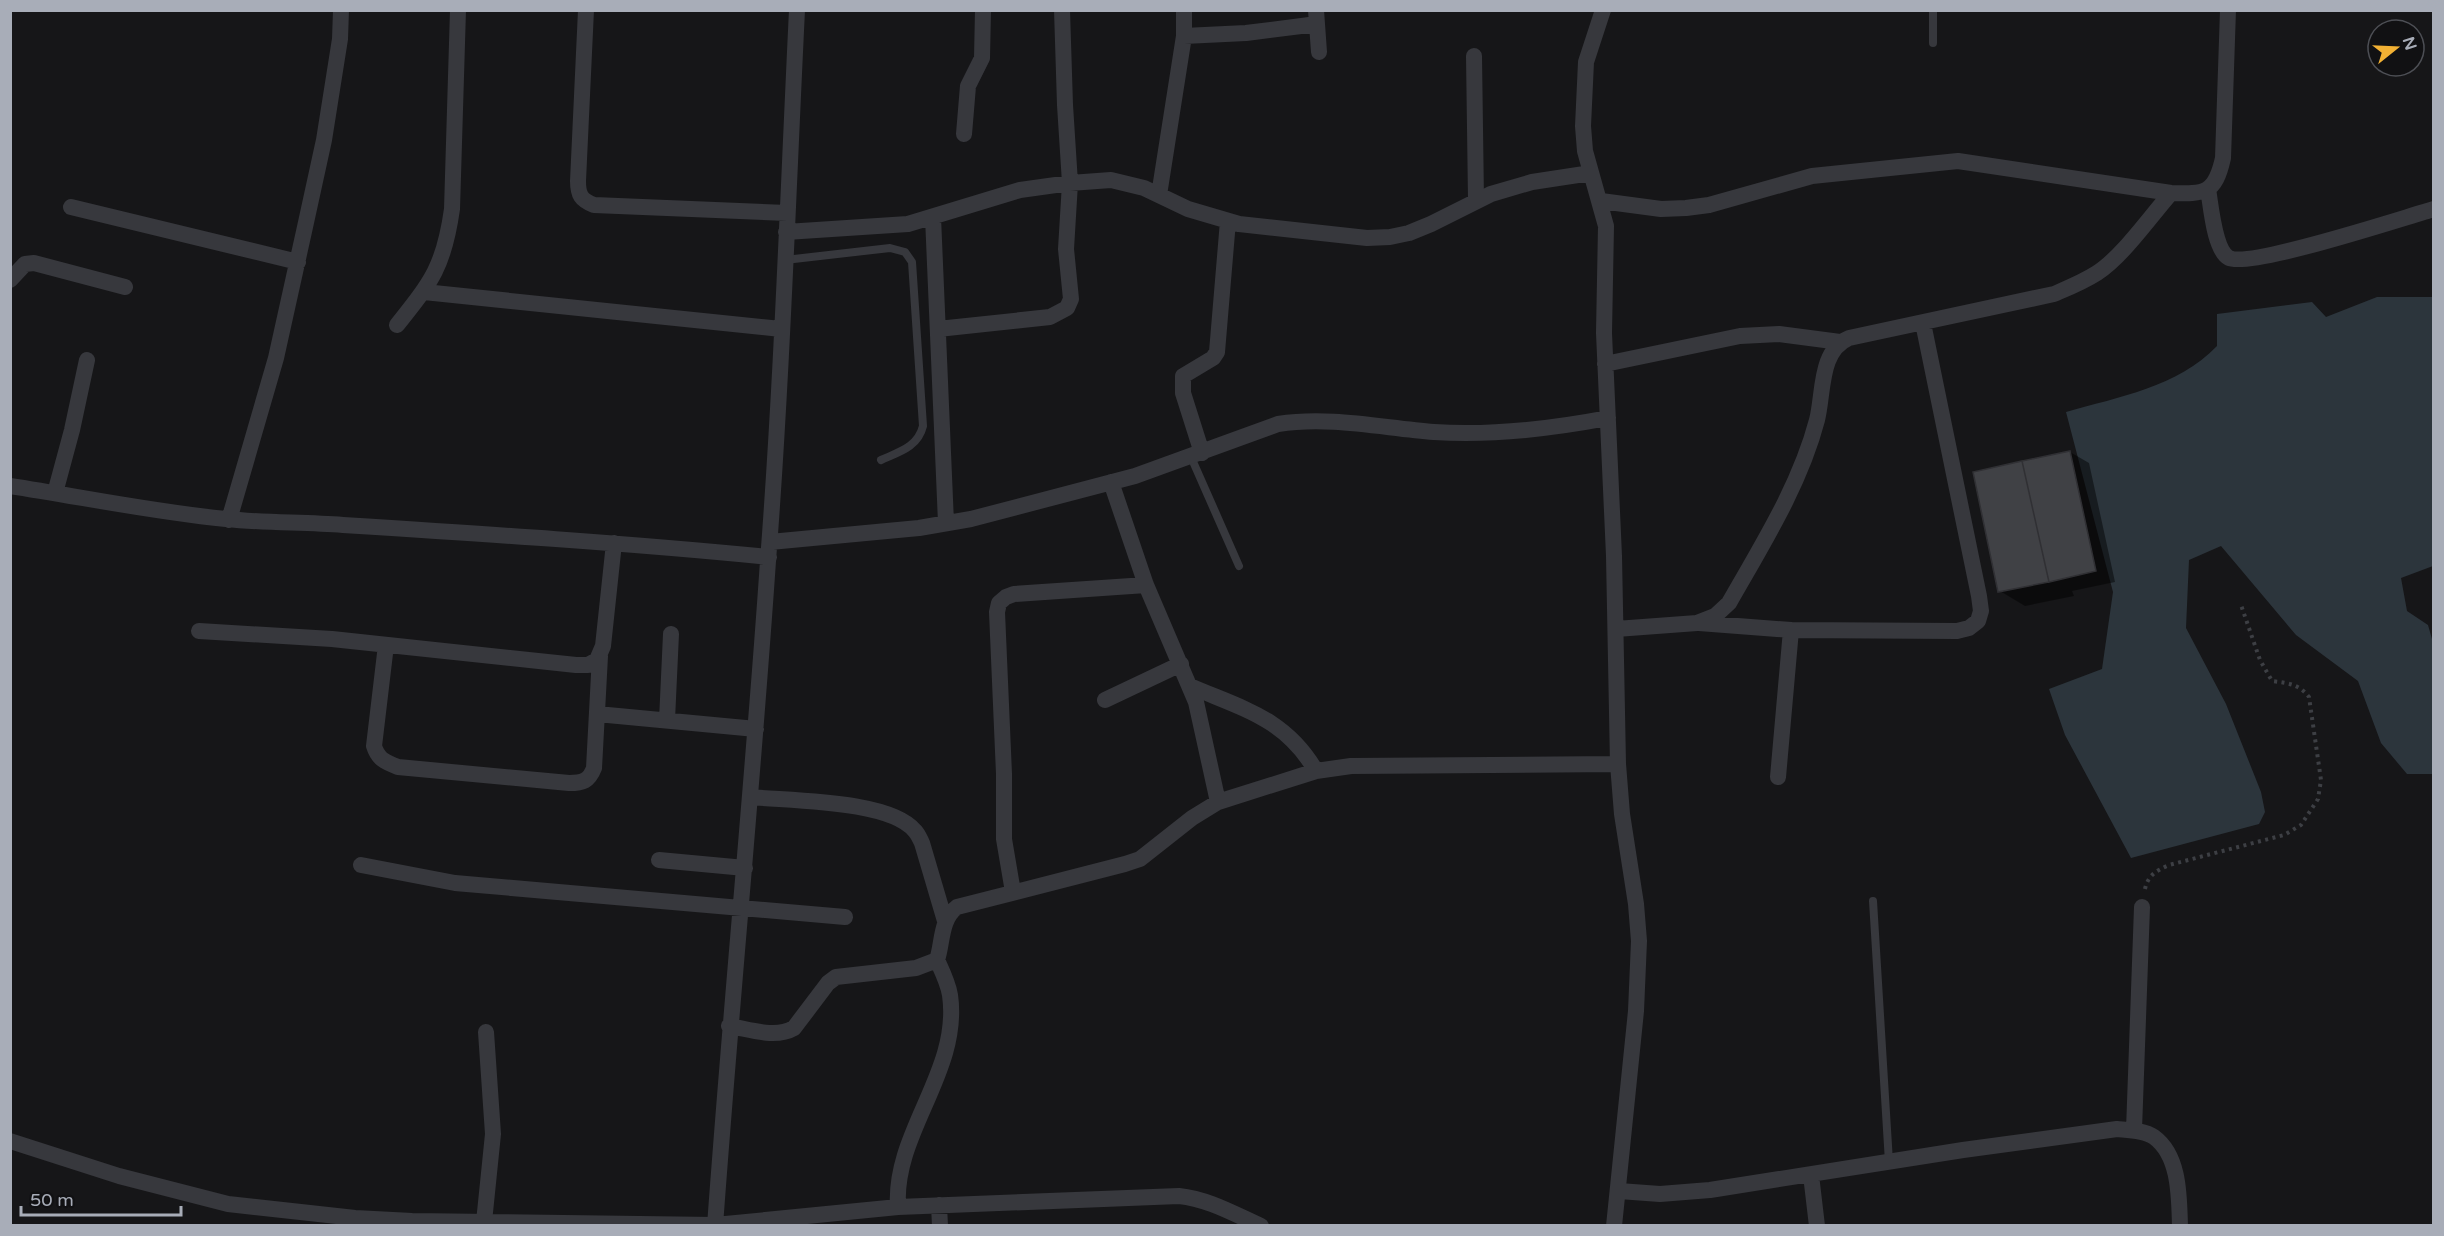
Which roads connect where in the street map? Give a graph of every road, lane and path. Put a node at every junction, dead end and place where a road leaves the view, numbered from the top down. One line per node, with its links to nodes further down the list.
1 (341, 10): 31 (street)
2 (458, 10): 34 (street)
3 (586, 10): 26 (street)
4 (797, 10): 26 (street)
5 (983, 10): 16 (street)
6 (1062, 10): 18 (street)
7 (1184, 10): 12 (street)
8 (1604, 10): 17 (street)
9 (1933, 10): 13 (lane)
10 (2228, 10): 19 (street)
11 (1317, 17): 12 (street); 14 (street)
12 (1184, 36): 21 (street)
13 (1933, 43)
14 (1319, 52)
15 (1474, 56): 22 (street)
16 (964, 134)
17 (1591, 173): 22 (street); 23 (street)
18 (1070, 183): 21 (street); 27 (street); 38 (street)
19 (2208, 189): 20 (street); 25 (street)
20 (2171, 193): 23 (street); 35 (street)
21 (1159, 195): 28 (street)
22 (1476, 200): 28 (street)
23 (1601, 201): 41 (street)
24 (71, 207): 31 (street)
25 (2433, 209)
26 (787, 213): 29 (street)
27 (933, 217): 29 (street); 38 (street)
28 (1228, 221): 43 (street)
29 (786, 232): 30 (street)
30 (784, 260): 37 (street); 44 (lane)
31 (298, 262): 48 (street)
32 (10, 280): 33 (street)
33 (125, 287)
34 (424, 291): 36 (street); 37 (street)
35 (1923, 322): 39 (street); 57 (street)
36 (397, 325)
37 (781, 329): 51 (street)
38 (938, 329): 49 (street)
39 (1840, 342): 41 (street); 55 (street)
40 (87, 360): 47 (street)
41 (1605, 364): 42 (street)
42 (1608, 418): 43 (street); 56 (street)
43 (1196, 455): 45 (street); 52 (lane)
44 (881, 460)
45 (1111, 482): 49 (street); 53 (street)
46 (10, 486): 47 (street)
47 (55, 493): 48 (street)
48 (229, 519): 50 (street)
49 (946, 523): 51 (street)
50 (614, 543): 51 (street); 61 (street)
51 (769, 549): 67 (street)
52 (1239, 566)
53 (1146, 585): 62 (street); 76 (street)
54 (2241, 605): 79 (path)
55 (1697, 623): 56 (street); 57 (street)
56 (1616, 629): 68 (street)
57 (1791, 630): 70 (street)
58 (199, 631): 60 (street)
59 (671, 634): 66 (street)
60 (386, 645): 61 (street); 65 (street)
61 (600, 656): 65 (street)
62 (1181, 664): 63 (street); 64 (street)
63 (1190, 686): 69 (street); 72 (street)
64 (1105, 700)
65 (597, 714): 66 (street)
66 (667, 720): 67 (street)
67 (756, 729): 71 (street)
68 (1618, 764): 69 (street); 89 (street)
69 (1316, 771): 72 (street)
70 (1778, 777)
71 (751, 797): 75 (street); 81 (street)
72 (1218, 802): 76 (street)
73 (659, 860): 75 (street)
74 (362, 865): 78 (street)
75 (745, 868): 78 (street)
76 (1013, 892): 81 (street)
77 (1873, 901): 87 (lane)
78 (742, 907): 80 (street); 83 (street)
79 (2142, 908): 85 (street)
80 (845, 917)
81 (945, 921): 82 (street)
82 (937, 960): 83 (street); 91 (street)
83 (729, 1026): 93 (street)
84 (486, 1032): 92 (street)
85 (2134, 1130): 87 (street); 98 (street)
86 (10, 1141): 92 (street)
87 (1889, 1162): 88 (street)
88 (1811, 1175): 89 (street); 97 (street)
89 (1619, 1191): 96 (street)
90 (939, 1205): 91 (street); 94 (street); 95 (street)
91 (898, 1207): 93 (street)
92 (484, 1222): 93 (street)
93 (715, 1225)
94 (940, 1226)
95 (1261, 1226)
96 (1614, 1226)
97 (1817, 1226)
98 (2180, 1226)

